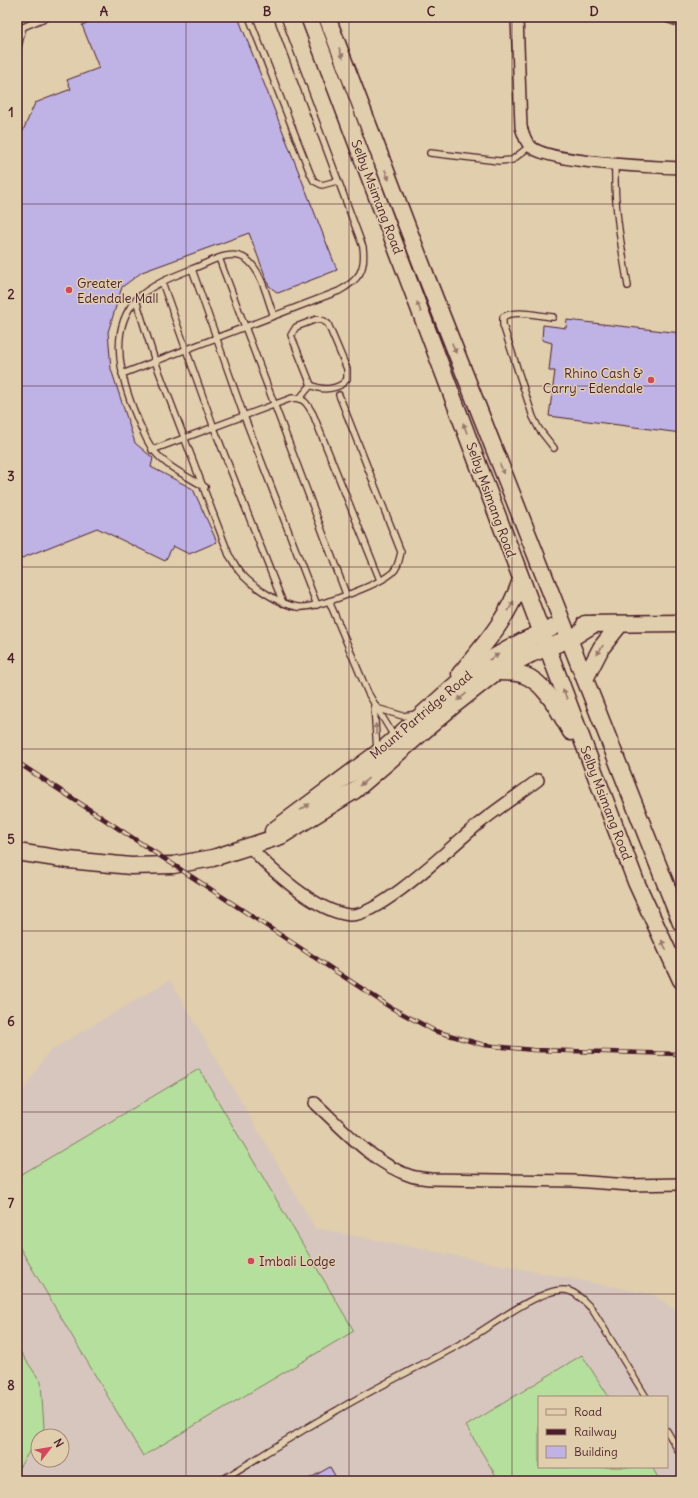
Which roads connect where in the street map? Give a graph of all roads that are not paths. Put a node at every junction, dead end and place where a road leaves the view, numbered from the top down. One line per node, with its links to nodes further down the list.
1 (47, 17): 9 (lane)
2 (249, 17): 16 (lane)
3 (277, 17): 16 (lane)
4 (309, 17): 40 (main road, Selby Msimang Road, one-way to 4)
5 (327, 17): 46 (main road, Selby Msimang Road, one-way to 46)
6 (517, 17): 12 (street)
7 (660, 17): 8 (lane)
8 (681, 24)
9 (23, 26): 10 (lane); 11 (lane)
10 (17, 28)
11 (17, 51)
12 (530, 146): 13 (lane); 14 (street)
13 (430, 153)
14 (616, 165): 15 (street); 20 (lane)
15 (681, 168)
16 (337, 181): 22 (lane)
17 (219, 258): 18 (lane); 22 (lane); 24 (lane)
18 (192, 269): 19 (lane); 25 (lane)
19 (162, 282): 21 (lane); 26 (lane)
20 (628, 286)
21 (136, 300): 27 (lane); 28 (lane)
22 (274, 316): 24 (lane)
23 (553, 317): 36 (lane)
24 (246, 326): 25 (lane); 32 (lane)
25 (216, 338): 26 (lane); 33 (lane)
26 (186, 350): 27 (lane); 34 (lane)
27 (155, 361): 28 (lane); 35 (lane)
28 (122, 374): 37 (lane)
29 (311, 385): 29 (lane); 31 (lane)
30 (339, 395): 39 (lane)
31 (300, 398): 32 (lane); 39 (lane)
32 (275, 404): 33 (lane); 41 (lane)
33 (244, 416): 34 (lane); 44 (lane)
34 (214, 428): 35 (lane); 43 (lane)
35 (185, 439): 37 (lane); 38 (lane)
36 (554, 448)
37 (152, 450): 38 (lane)
38 (205, 487): 43 (lane)
39 (380, 580): 41 (lane)
40 (521, 580): 49 (main road, Selby Msimang Road); 55 (main road, one-way to 40)
41 (346, 594): 42 (lane)
42 (329, 601): 44 (lane); 54 (lane)
43 (283, 603): 44 (lane)
44 (317, 605)
45 (679, 622): 48 (main road, Mount Partridge Road)
46 (564, 623): 47 (main road, Mount Partridge Road); 49 (main road, Mount Partridge Road); 50 (main road, Selby Msimang Road)
47 (594, 624): 48 (main road, Mount Partridge Road); 50 (main road, Mount Partridge Road)
48 (620, 624): 53 (main road, one-way to 53)
49 (542, 632): 51 (main road, Selby Msimang Road); 55 (main road, Mount Partridge Road, one-way to 49)
50 (570, 639): 51 (main road, Mount Partridge Road); 53 (main road, Selby Msimang Road)
51 (548, 648): 52 (main road, Mount Partridge Road); 58 (main road, Selby Msimang Road, one-way to 51)
52 (496, 672): 56 (main road, Mount Partridge Road, one-way to 56); 58 (main road)
53 (585, 679): 63 (main road, Selby Msimang Road)
54 (375, 706): 55 (lane); 56 (lane); 57 (lane, one-way to 54)
55 (431, 707): 56 (main road, Mount Partridge Road)
56 (400, 744): 57 (main road, Mount Partridge Road); 60 (main road, Mount Partridge Road, one-way to 60)
57 (377, 754): 60 (main road, Mount Partridge Road, one-way to 57)
58 (589, 760): 64 (main road, Selby Msimang Road, one-way to 58)
59 (538, 780): 61 (street)
60 (264, 840): 61 (main road, Mount Partridge Road)
61 (249, 846): 62 (main road, Mount Partridge Road)
62 (17, 852)
63 (681, 923)
64 (681, 980)
65 (315, 1103): 66 (street)
66 (681, 1184)
67 (645, 1396): 70 (lane)
68 (668, 1433): 69 (lane)
69 (681, 1455)
70 (220, 1481)

